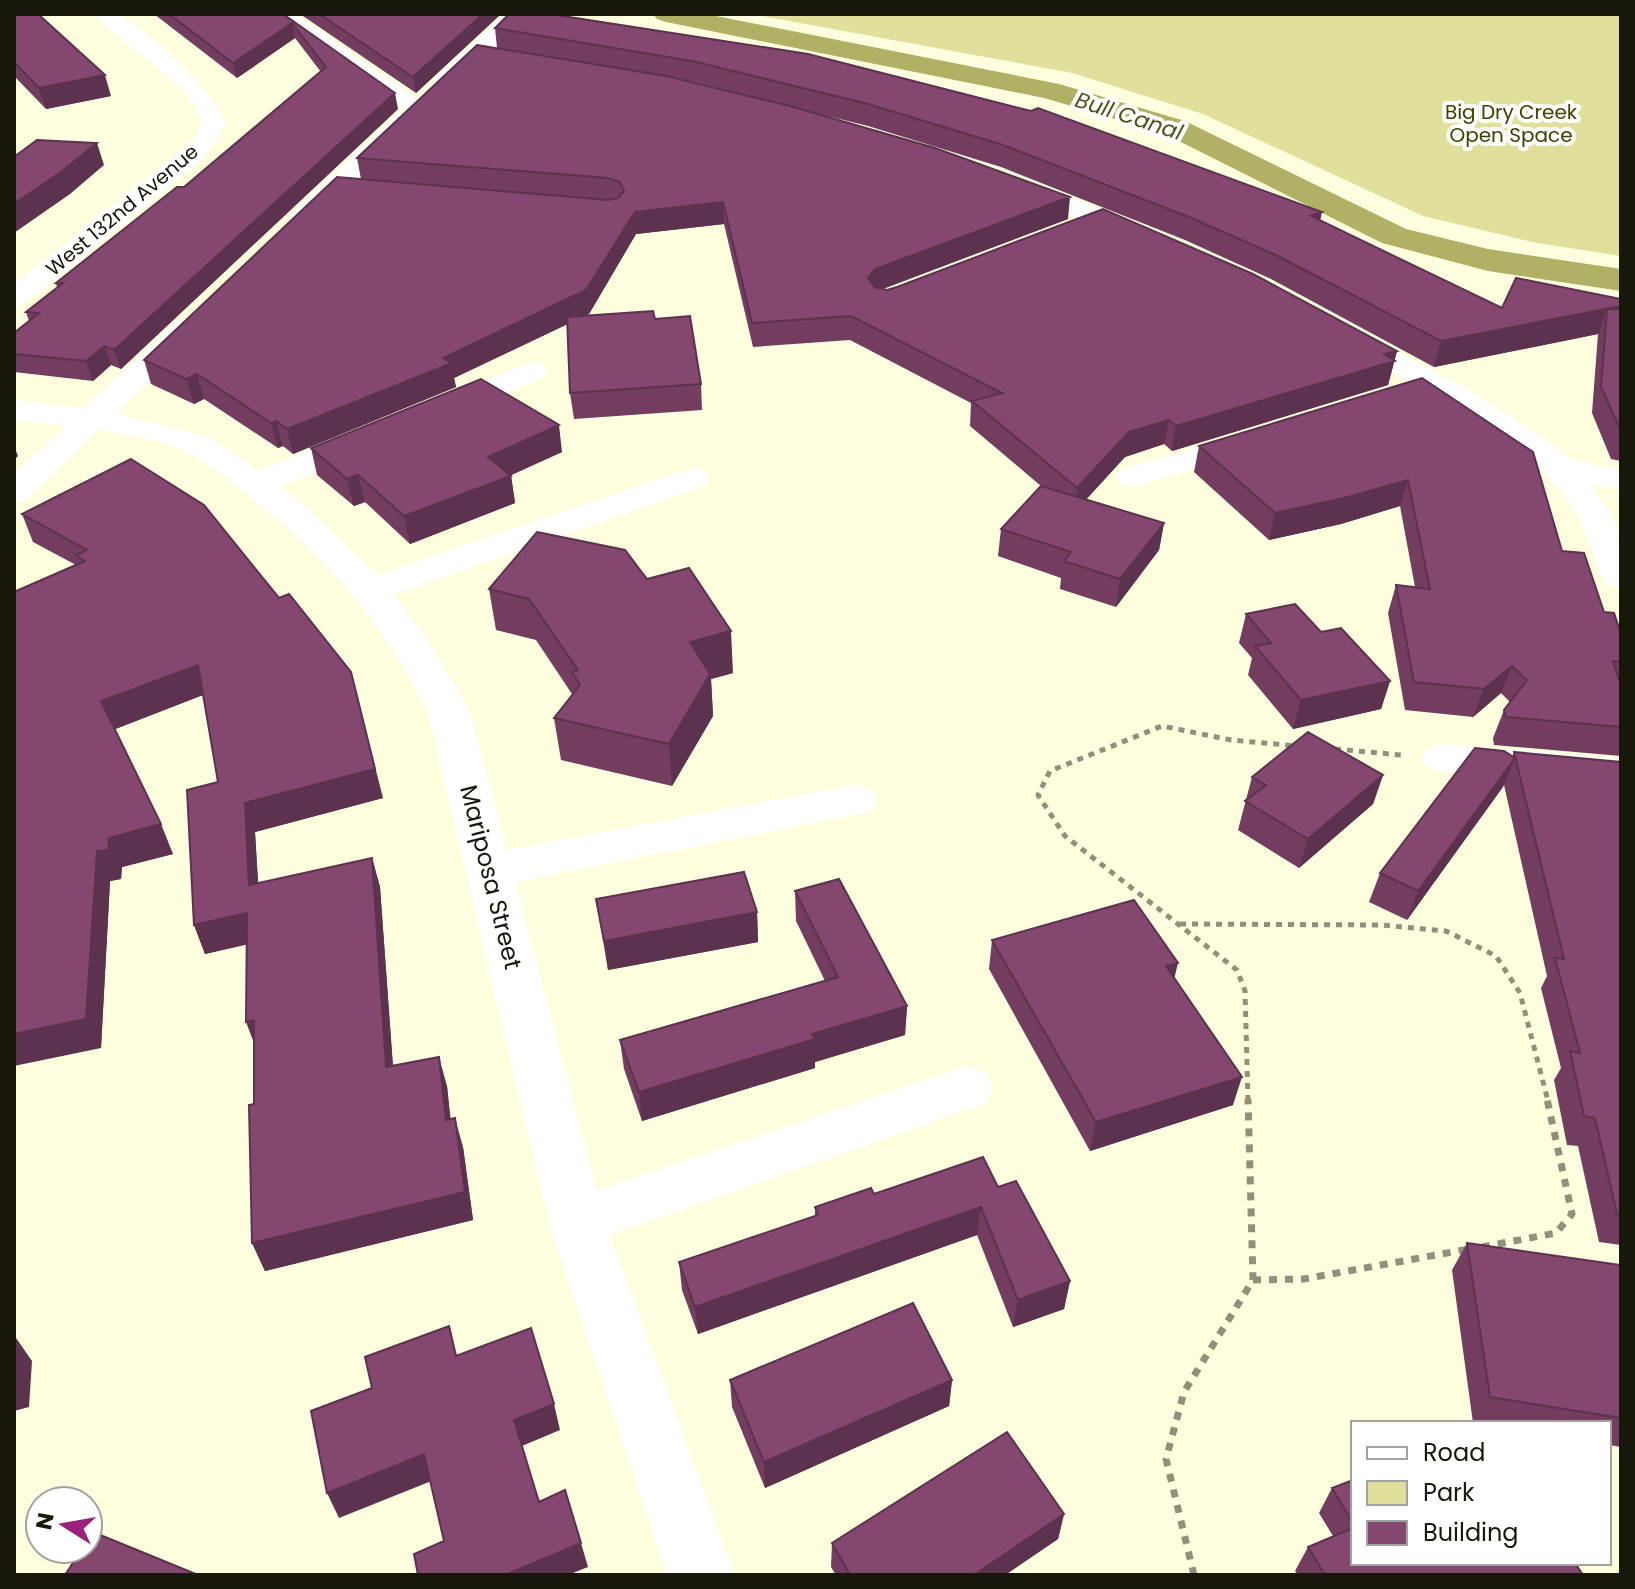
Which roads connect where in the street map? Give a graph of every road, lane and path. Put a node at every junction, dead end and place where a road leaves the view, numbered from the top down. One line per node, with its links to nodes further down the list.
1 (106, 14): 14 (street, West 132nd Avenue)
2 (281, 14): 6 (street)
3 (517, 14): 4 (street)
4 (474, 54): 5 (street); 6 (street)
5 (513, 60)
6 (417, 108): 8 (street)
7 (991, 175): 10 (street)
8 (334, 188): 9 (street); 11 (street)
9 (364, 190)
10 (1100, 219): 12 (street); 13 (street)
11 (288, 232)
12 (1057, 235)
13 (1174, 249)
14 (14, 298)
15 (207, 308): 21 (street)
16 (1314, 317): 18 (street)
17 (532, 371): 27 (street)
18 (1436, 384): 19 (street); 23 (street)
19 (1391, 398)
20 (14, 410): 21 (street, Mariposa Street)
21 (92, 418): 27 (street, Mariposa Street); 28 (street)
22 (1287, 430): 24 (street)
23 (1560, 468): 26 (street); 29 (street)
24 (1133, 477)
25 (694, 478): 30 (street)
26 (1621, 480)
27 (256, 485): 30 (street, Mariposa Street)
28 (14, 493)
29 (1621, 577)
30 (371, 590): 36 (street, Mariposa Street)
31 (1307, 747): 37 (path)
32 (1322, 748): 33 (path)
33 (1443, 758): 34 (street)
34 (1621, 774)
35 (855, 800): 36 (street)
36 (491, 870): 39 (street, Mariposa Street)
37 (1179, 924): 40 (path); 40 (path)
38 (967, 1088): 39 (street)
39 (577, 1222): 41 (street, Mariposa Street)
40 (1253, 1280): 42 (path)
41 (701, 1575)
42 (1194, 1575)

